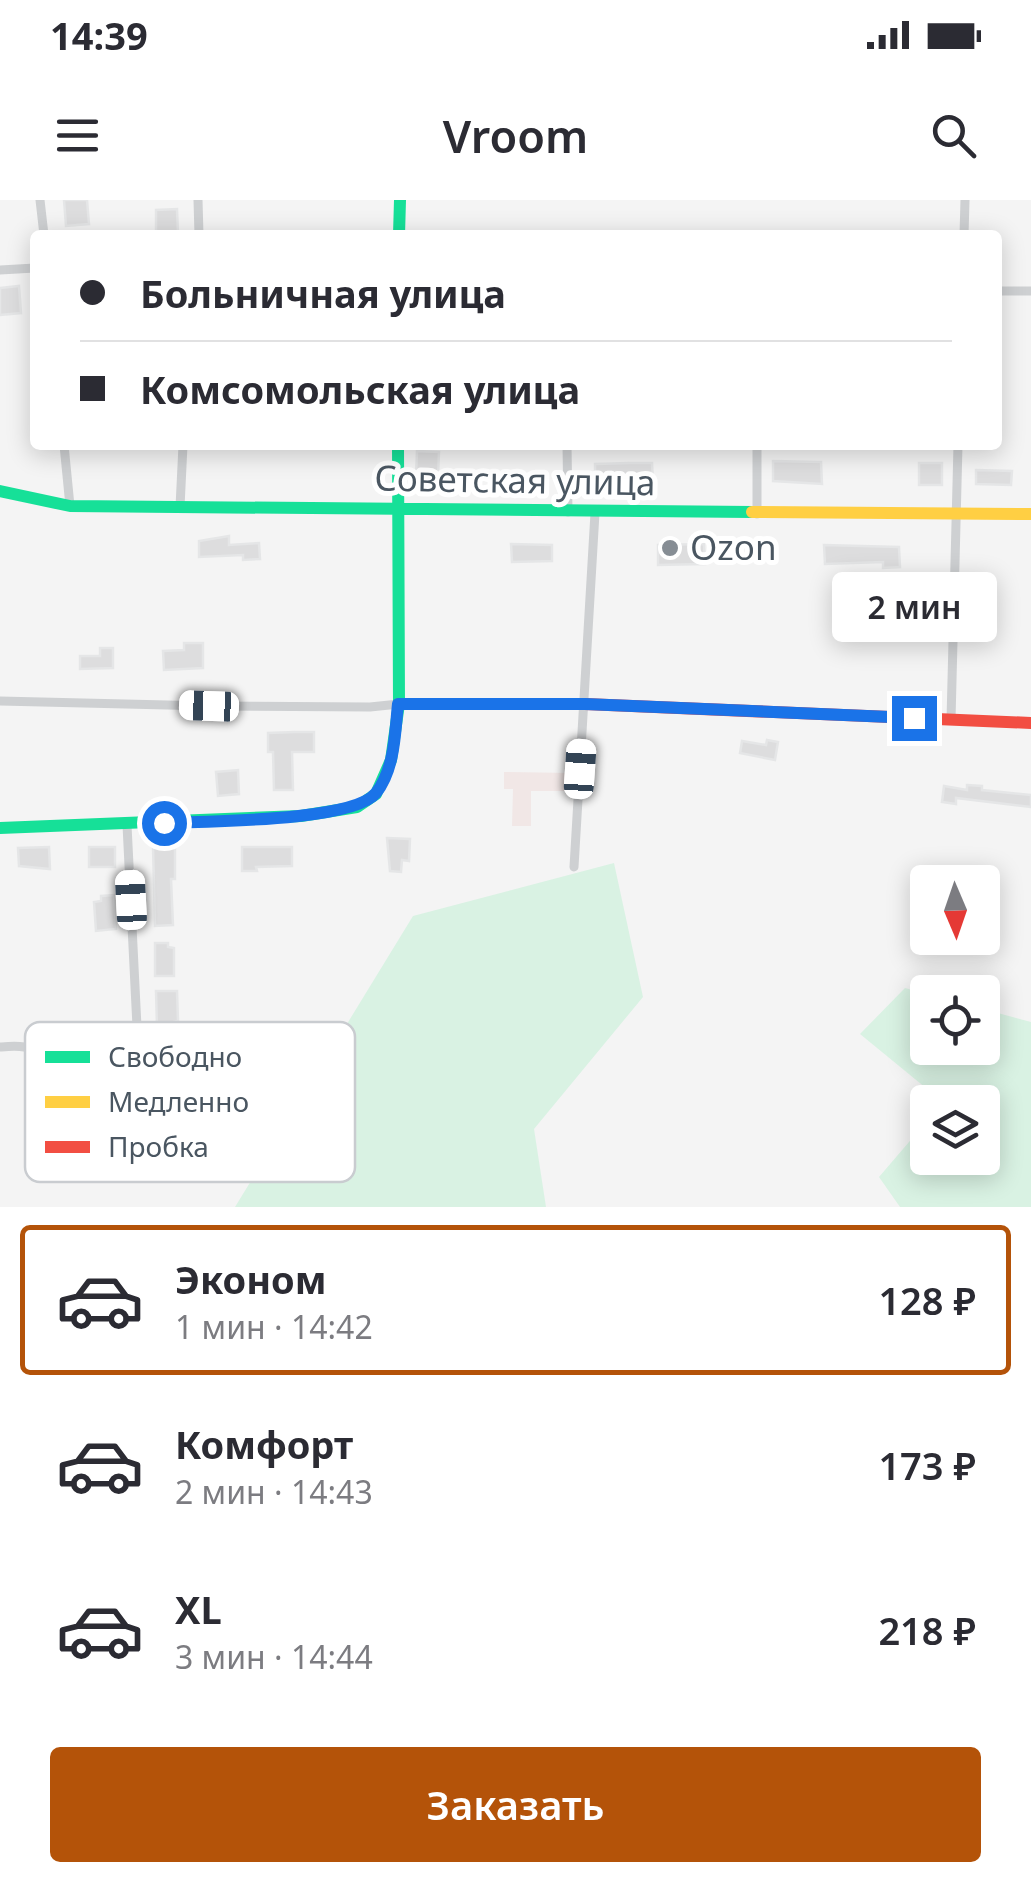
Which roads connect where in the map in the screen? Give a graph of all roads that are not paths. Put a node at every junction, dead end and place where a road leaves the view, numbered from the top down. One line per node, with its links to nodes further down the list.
1 (40, 200): 5 (street)
2 (198, 200): 6 (street)
3 (400, 200): 7 (street)
4 (965, 200): 8 (street)
5 (43, 230)
6 (199, 230)
7 (399, 230)
8 (964, 230)
9 (30, 268): 10 (street)
10 (0, 270)
11 (1002, 291): 12 (street)
12 (1031, 291)
13 (64, 450): 20 (street)
14 (183, 450): 21 (street)
15 (398, 450): 22 (street)
16 (567, 450): 23 (street)
17 (757, 450): 25 (street)
18 (958, 450): 26 (street)
19 (0, 491): 20 (street, Советская улица)
20 (70, 506): 21 (street, Советская улица)
21 (180, 507): 22 (street, Советская улица)
22 (398, 510): 23 (street, Советская улица); 29 (street)
23 (568, 512): 24 (street, Советская улица)
24 (594, 513): 25 (street, Советская улица); 30 (street)
25 (757, 514): 26 (street, Советская улица)
26 (956, 514): 27 (street, Советская улица); 31 (street)
27 (1031, 514)
28 (0, 701): 29 (street)
29 (398, 704): 30 (street); 33 (street)
30 (585, 704): 31 (street); 35 (street)
31 (951, 720): 32 (street)
32 (1031, 723)
33 (128, 824): 34 (street); 36 (street)
34 (0, 828)
35 (574, 866)
36 (137, 1022)

